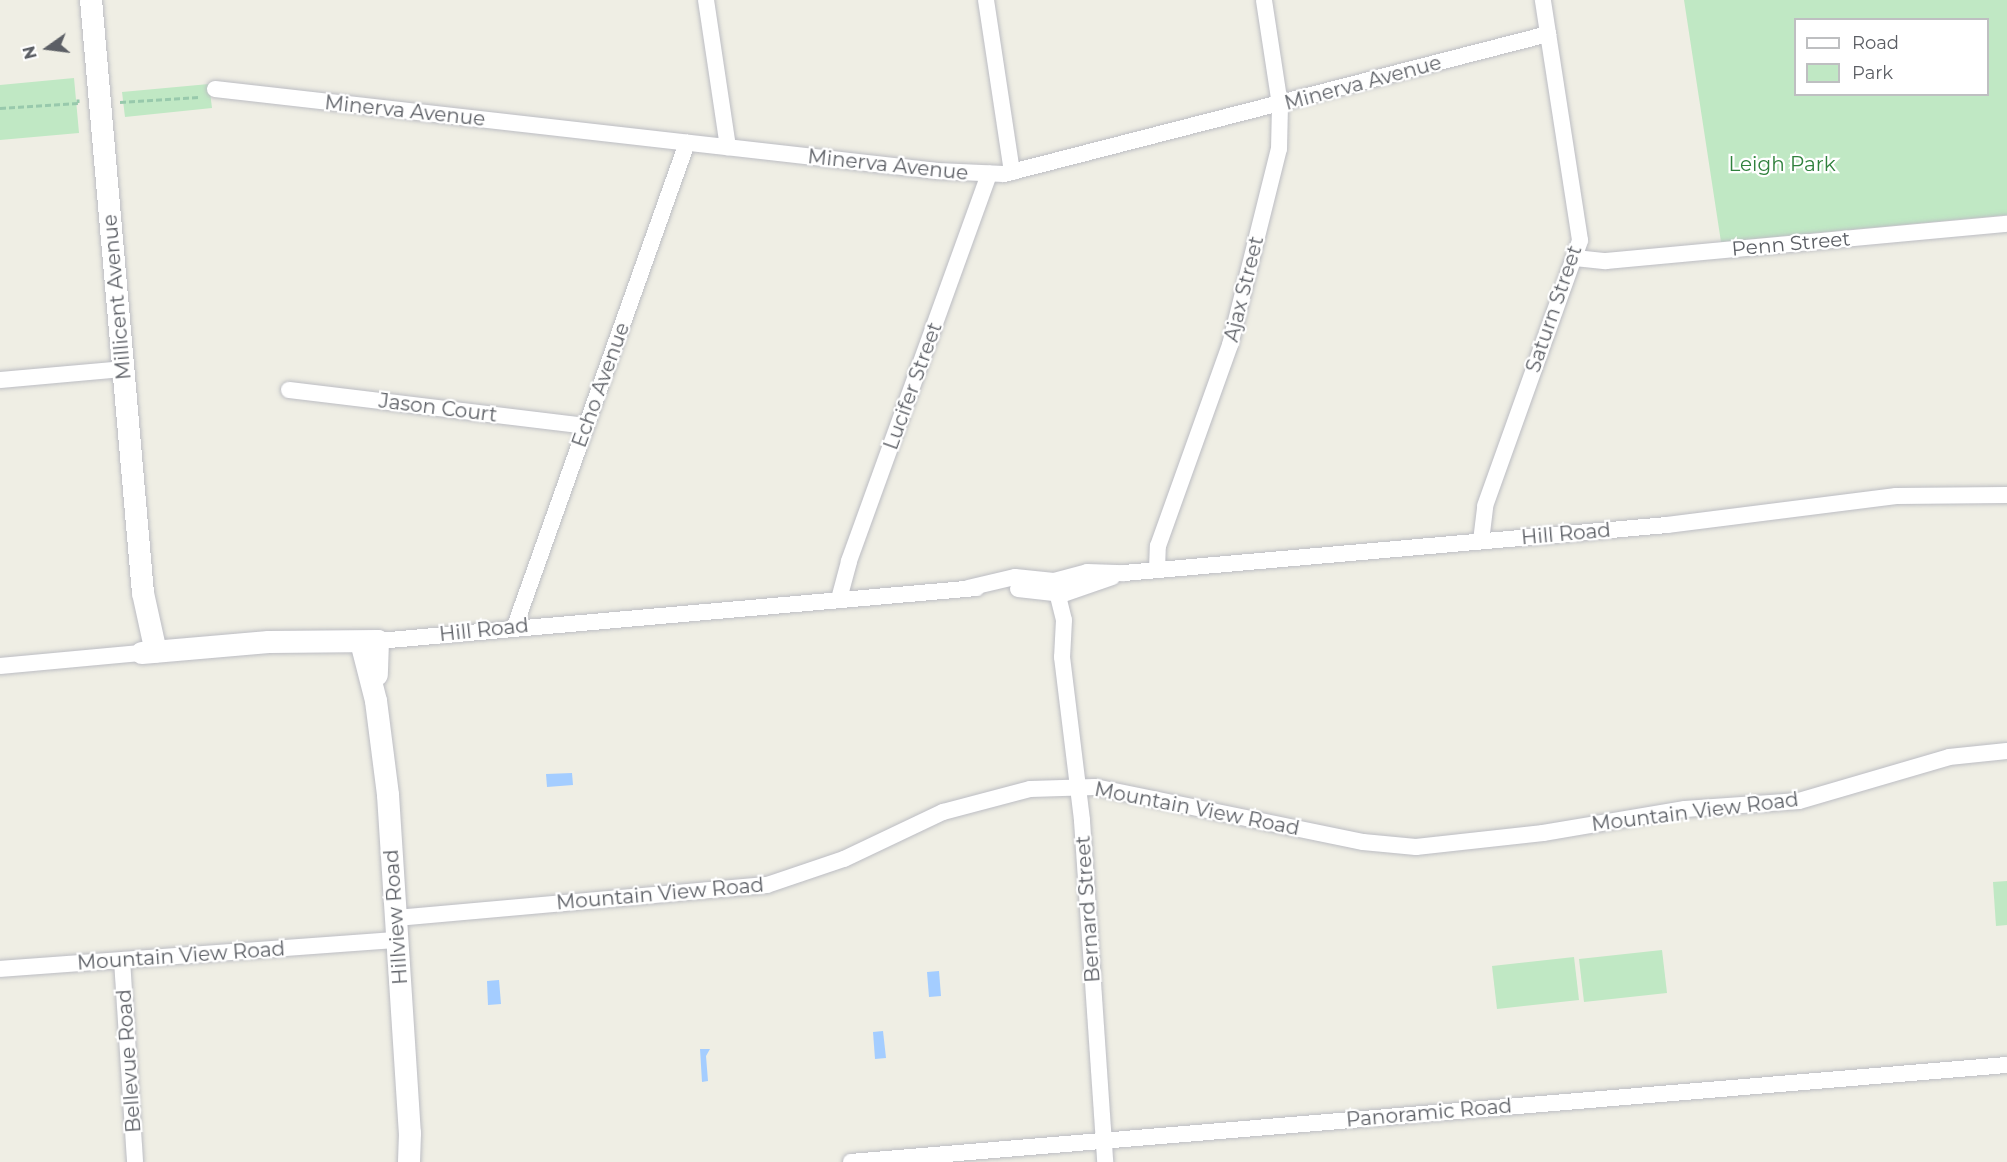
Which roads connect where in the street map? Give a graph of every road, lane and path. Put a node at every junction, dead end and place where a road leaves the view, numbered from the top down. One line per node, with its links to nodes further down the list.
1 (91, 0): 8 (street, Millicent Avenue)
2 (706, 0): 12 (street)
3 (986, 0): 13 (street)
4 (1264, 0): 9 (street, Ajax Street)
5 (1543, 0): 6 (street, Saturn Street)
6 (1548, 34): 9 (street, Minerva Avenue); 16 (street, Saturn Street)
7 (211, 90): 8 (path); 11 (street, Minerva Avenue)
8 (99, 95): 10 (path); 17 (street, Millicent Avenue)
9 (1280, 105): 13 (street, Minerva Avenue); 23 (street, Ajax Street)
10 (0, 108)
11 (687, 143): 12 (street, Minerva Avenue); 20 (street, Echo Avenue)
12 (728, 147): 14 (street, Minerva Avenue)
13 (1012, 172): 14 (street, Minerva Avenue)
14 (989, 174): 25 (street, Lucifer Street)
15 (2007, 224): 16 (street, Penn Street)
16 (1575, 258): 22 (street, Saturn Street)
17 (123, 369): 18 (street); 28 (street, Millicent Avenue)
18 (0, 380)
19 (289, 390): 20 (street, Jason Court)
20 (586, 426): 26 (street, Echo Avenue)
21 (2007, 495): 22 (street, Hill Road)
22 (1481, 541): 23 (street, Hill Road)
23 (1157, 570): 24 (street, Hill Road)
24 (1055, 590): 25 (street, Hill Road); 31 (street, Bernard Street)
25 (839, 599): 26 (street, Hill Road)
26 (514, 626): 27 (street, Hill Road)
27 (369, 642): 28 (street, Hill Road); 32 (street, Hillview Road)
28 (148, 653): 29 (street, Hill Road)
29 (0, 666)
30 (2007, 751): 31 (street, Mountain View Road)
31 (1078, 787): 32 (street, Mountain View Road); 38 (street, Bernard Street)
32 (396, 918): 33 (street, Hillview Road)
33 (398, 940): 34 (street, Mountain View Road); 37 (street, Hillview Road)
34 (122, 960): 35 (street, Mountain View Road); 39 (street, Bellevue Road)
35 (0, 969)
36 (2007, 1065): 38 (street, Panoramic Road)
37 (410, 1133): 40 (street, Hillview Road); 41 (street, Hillview Road)
38 (1103, 1141): 42 (street, Panoramic Road); 43 (street, Bernard Street)
39 (135, 1162)
40 (408, 1162)
41 (417, 1162)
42 (850, 1162)
43 (1105, 1162)

